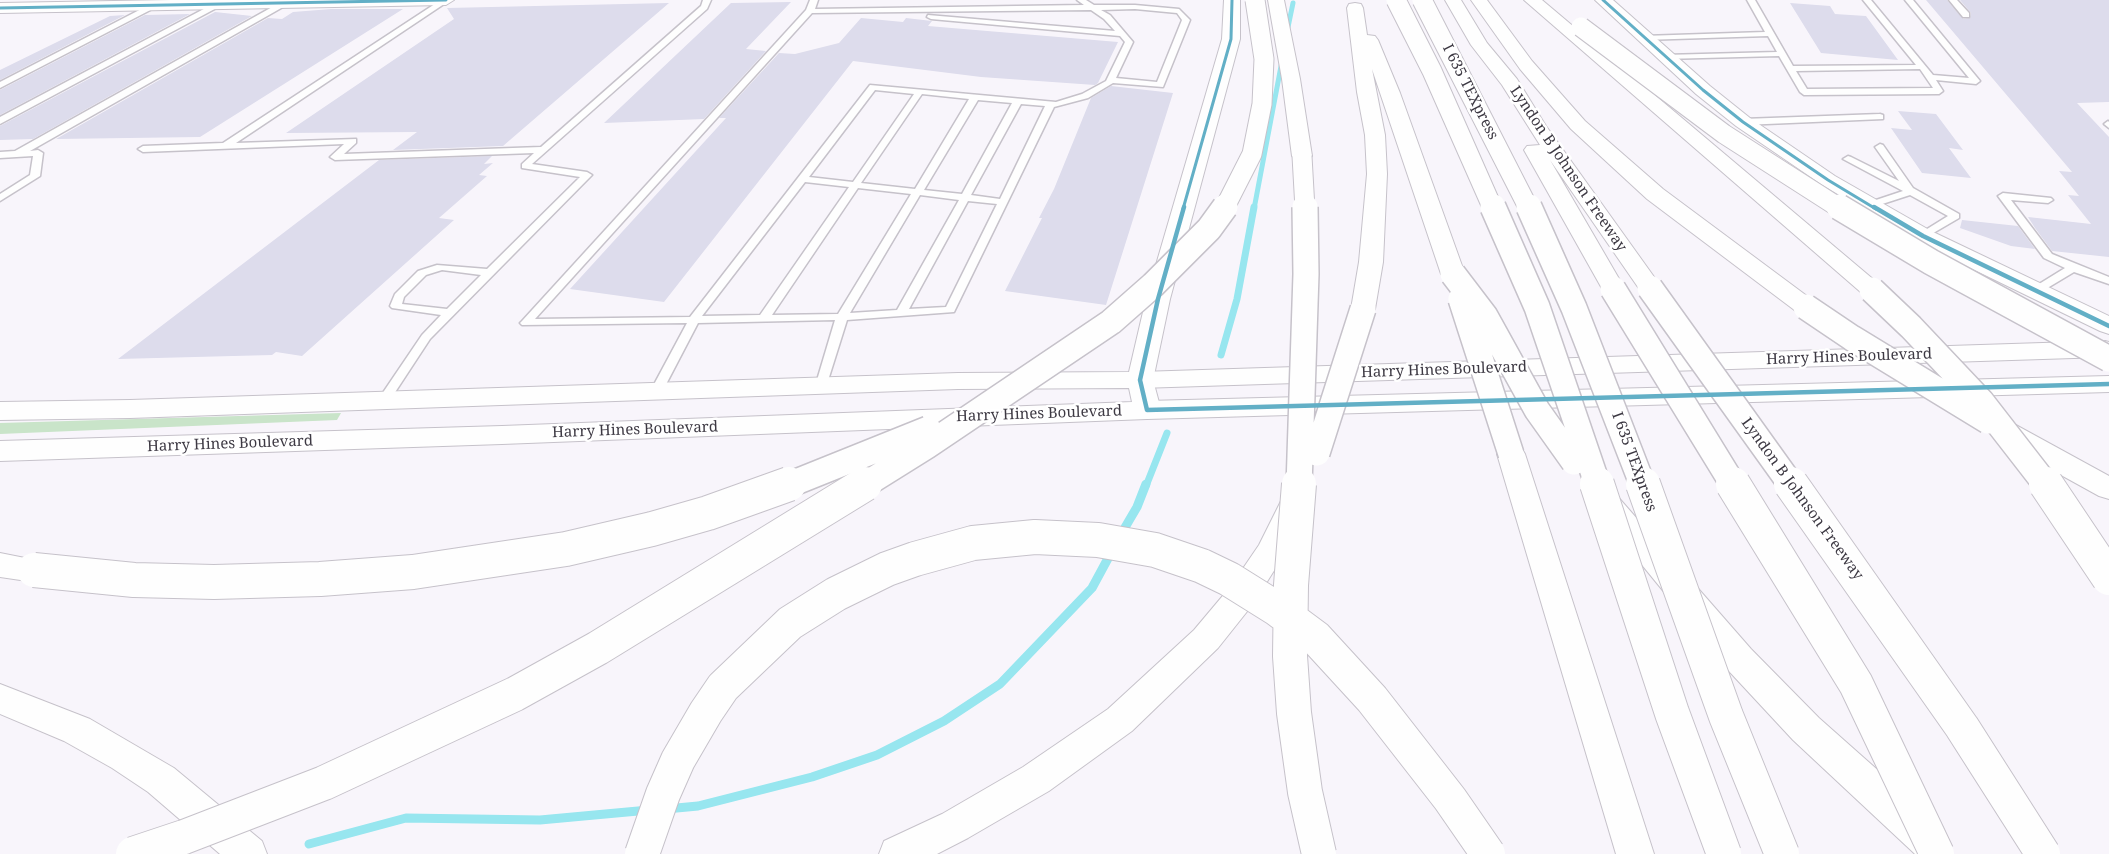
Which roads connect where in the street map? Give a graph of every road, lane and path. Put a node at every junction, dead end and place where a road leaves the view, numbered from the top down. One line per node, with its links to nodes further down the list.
1 (446, 0): 17 (main road); 46 (lane)
2 (708, 0): 49 (lane)
3 (814, 0): 26 (lane)
4 (1081, 0): 23 (lane)
5 (1232, 0): 76 (main road)
6 (1255, 0): 80 (main road, bridge)
7 (1276, 0): 94 (main road, bridge)
8 (1396, 0): 97 (main road, I 635 TEXpress, bridge)
9 (1422, 0): 98 (main road, I 635 TEXpress, bridge)
10 (1532, 0): 88 (main road, bridge)
11 (1554, 0): 75 (main road, bridge)
12 (1604, 0): 30 (main road)
13 (1751, 0): 29 (lane)
14 (1867, 0): 34 (lane)
15 (1908, 0): 36 (lane)
16 (1953, 0): 27 (lane)
17 (286, 3): 18 (main road); 50 (lane)
18 (220, 4): 20 (main road); 44 (lane)
19 (1353, 4): 65 (main road); 93 (main road, bridge)
20 (156, 5): 24 (main road); 38 (lane)
21 (1457, 6): 31 (main road, Lyndon B Johnson Freeway)
22 (1483, 6): 86 (main road, bridge)
23 (1090, 7): 25 (lane); 28 (lane); 37 (lane)
24 (0, 8)
25 (862, 10): 26 (lane); 28 (lane)
26 (810, 11): 71 (lane)
27 (1966, 15)
28 (1122, 34): 37 (lane)
29 (1770, 34): 30 (lane); 32 (lane)
30 (1643, 38): 33 (main road)
31 (1480, 45): 99 (main road, bridge); 101 (main road, Lyndon B Johnson Freeway, bridge)
32 (1781, 54): 33 (lane); 35 (lane)
33 (1664, 57): 45 (main road)
34 (1921, 67): 35 (lane); 36 (lane)
35 (1790, 69): 36 (lane)
36 (1930, 77)
37 (1110, 80): 42 (lane)
38 (0, 85)
39 (919, 92): 40 (lane); 53 (lane); 54 (lane)
40 (975, 97): 41 (lane); 55 (lane)
41 (1018, 101): 42 (lane); 58 (lane)
42 (1051, 104): 60 (lane)
43 (1880, 117): 45 (lane)
44 (0, 122)
45 (1743, 122): 61 (main road)
46 (226, 145): 48 (lane); 49 (lane)
47 (1880, 147): 56 (lane)
48 (143, 150)
49 (544, 150): 64 (lane)
50 (17, 154): 51 (lane); 57 (lane)
51 (0, 155)
52 (1848, 159): 56 (lane)
53 (802, 179): 54 (lane); 71 (lane)
54 (855, 185): 55 (lane); 72 (lane)
55 (917, 192): 58 (lane); 70 (lane)
56 (1911, 192): 61 (lane); 62 (lane)
57 (0, 198)
58 (965, 198): 60 (lane); 69 (lane)
59 (2048, 200): 63 (lane)
60 (1003, 202): 69 (lane)
61 (1870, 205): 62 (main road)
62 (1924, 236): 67 (main road)
63 (2072, 268): 66 (lane); 67 (lane)
64 (490, 273): 68 (lane); 68 (lane)
65 (1453, 274): 96 (main road, bridge); 100 (main road, bridge)
66 (2109, 281)
67 (2035, 291): 73 (main road)
68 (449, 313): 81 (lane)
69 (901, 313): 70 (lane)
70 (842, 317): 72 (lane); 78 (lane)
71 (695, 318): 72 (lane); 79 (lane)
72 (764, 318)
73 (2109, 326)
74 (2109, 349): 76 (main road, Harry Hines Boulevard)
75 (2109, 359)
76 (1140, 380): 78 (main road, Harry Hines Boulevard); 82 (main road)
77 (2109, 384): 82 (main road, Harry Hines Boulevard)
78 (821, 387): 79 (main road, Harry Hines Boulevard)
79 (656, 392): 81 (main road, Harry Hines Boulevard); 84 (main road)
80 (1000, 396): 87 (main road, bridge); 90 (main road, bridge)
81 (384, 400): 83 (main road, Harry Hines Boulevard)
82 (1147, 410): 84 (main road, Harry Hines Boulevard)
83 (0, 411)
84 (642, 430): 85 (main road, Harry Hines Boulevard)
85 (0, 451)
86 (2109, 490)
87 (0, 565)
88 (2109, 578)
89 (0, 699): 91 (main road)
90 (133, 854)
91 (248, 854)
92 (642, 854): 95 (main road, bridge)
93 (898, 854)
94 (1319, 854)
95 (1488, 854)
96 (1635, 854)
97 (1724, 854)
98 (1782, 854)
99 (1937, 854)
100 (1944, 854)
101 (2043, 854)

